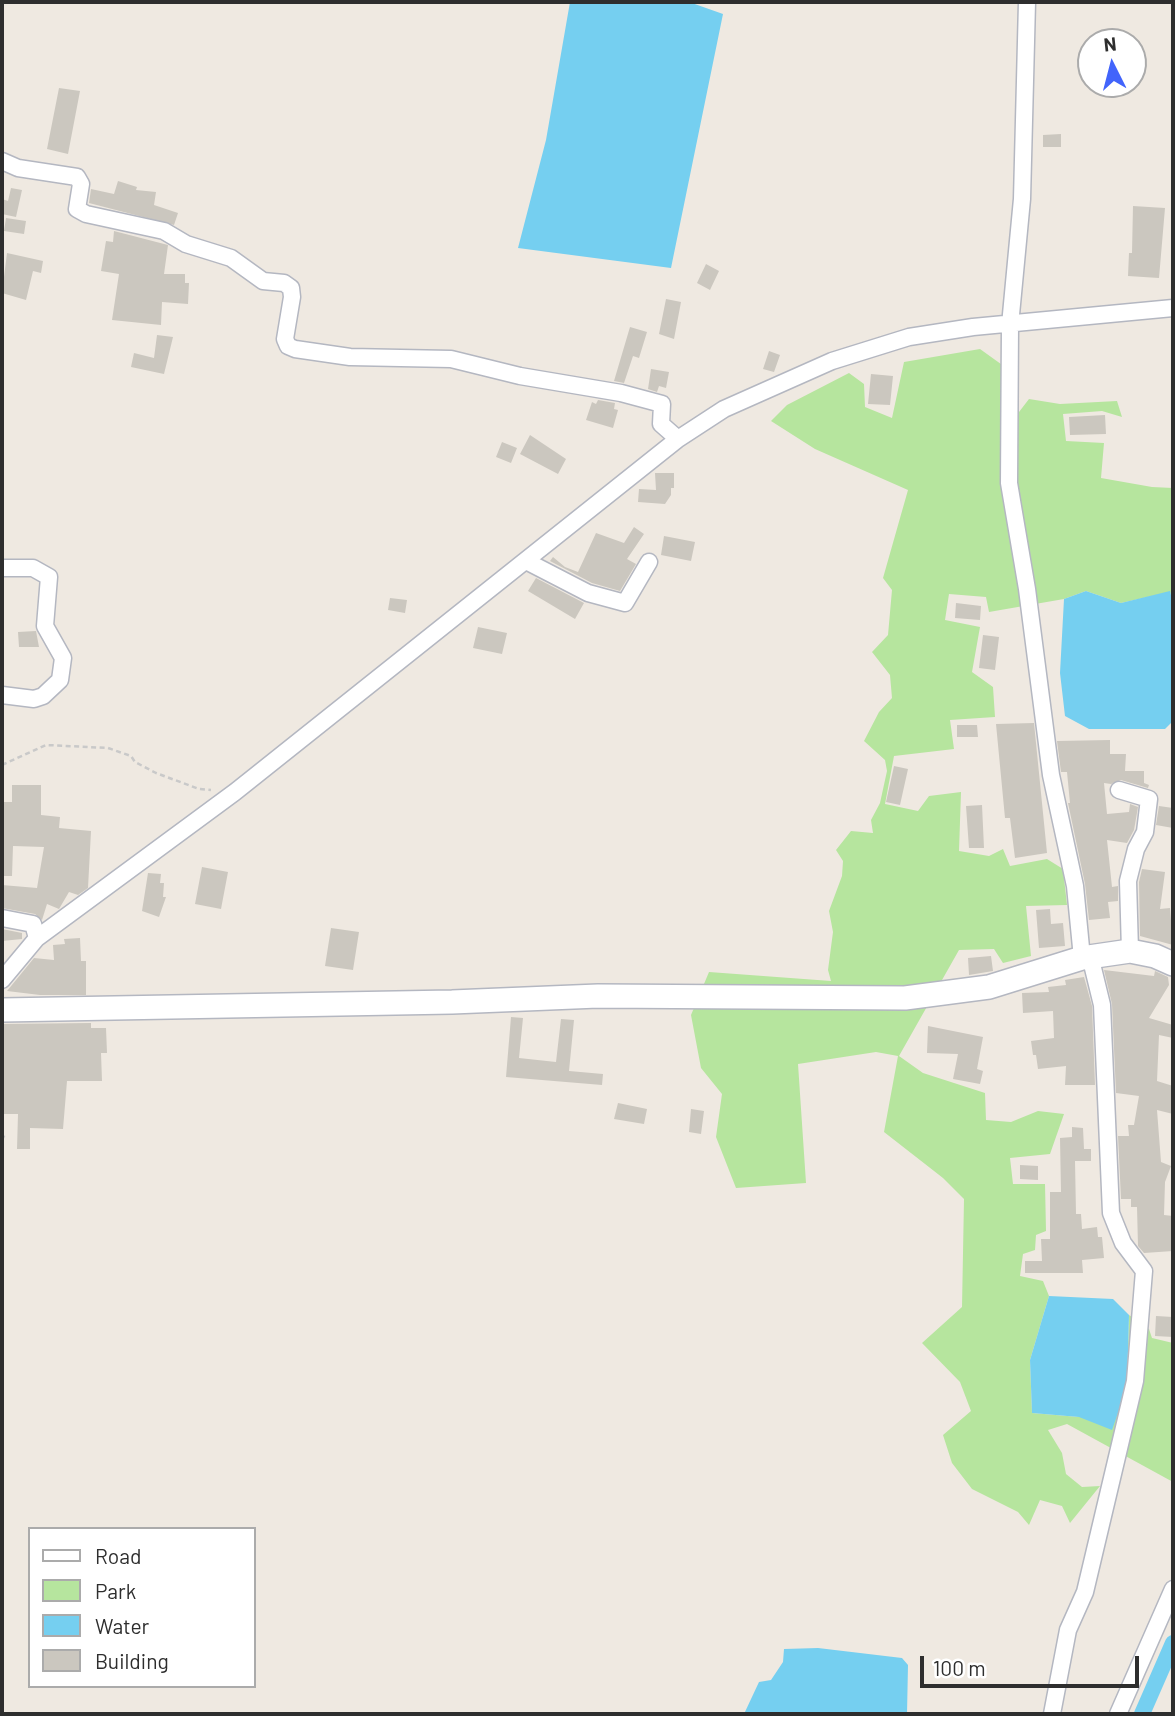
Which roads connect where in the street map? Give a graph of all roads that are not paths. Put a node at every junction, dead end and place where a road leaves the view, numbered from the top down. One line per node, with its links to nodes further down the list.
1 (1027, 2): 4 (street)
2 (2, 161): 5 (street)
3 (1173, 308): 4 (street)
4 (1010, 325): 5 (street); 14 (street)
5 (678, 439): 6 (street)
6 (526, 561): 7 (street); 12 (street)
7 (649, 562)
8 (2, 568): 9 (street)
9 (2, 695)
10 (1119, 790): 13 (street)
11 (2, 918): 12 (street)
12 (37, 938): 16 (street)
13 (1130, 951): 14 (main road); 15 (main road)
14 (1082, 958): 17 (main road); 19 (street)
15 (1173, 964)
16 (2, 980)
17 (2, 1010)
18 (1173, 1589): 20 (street)
19 (1052, 1714)
20 (1118, 1714)

